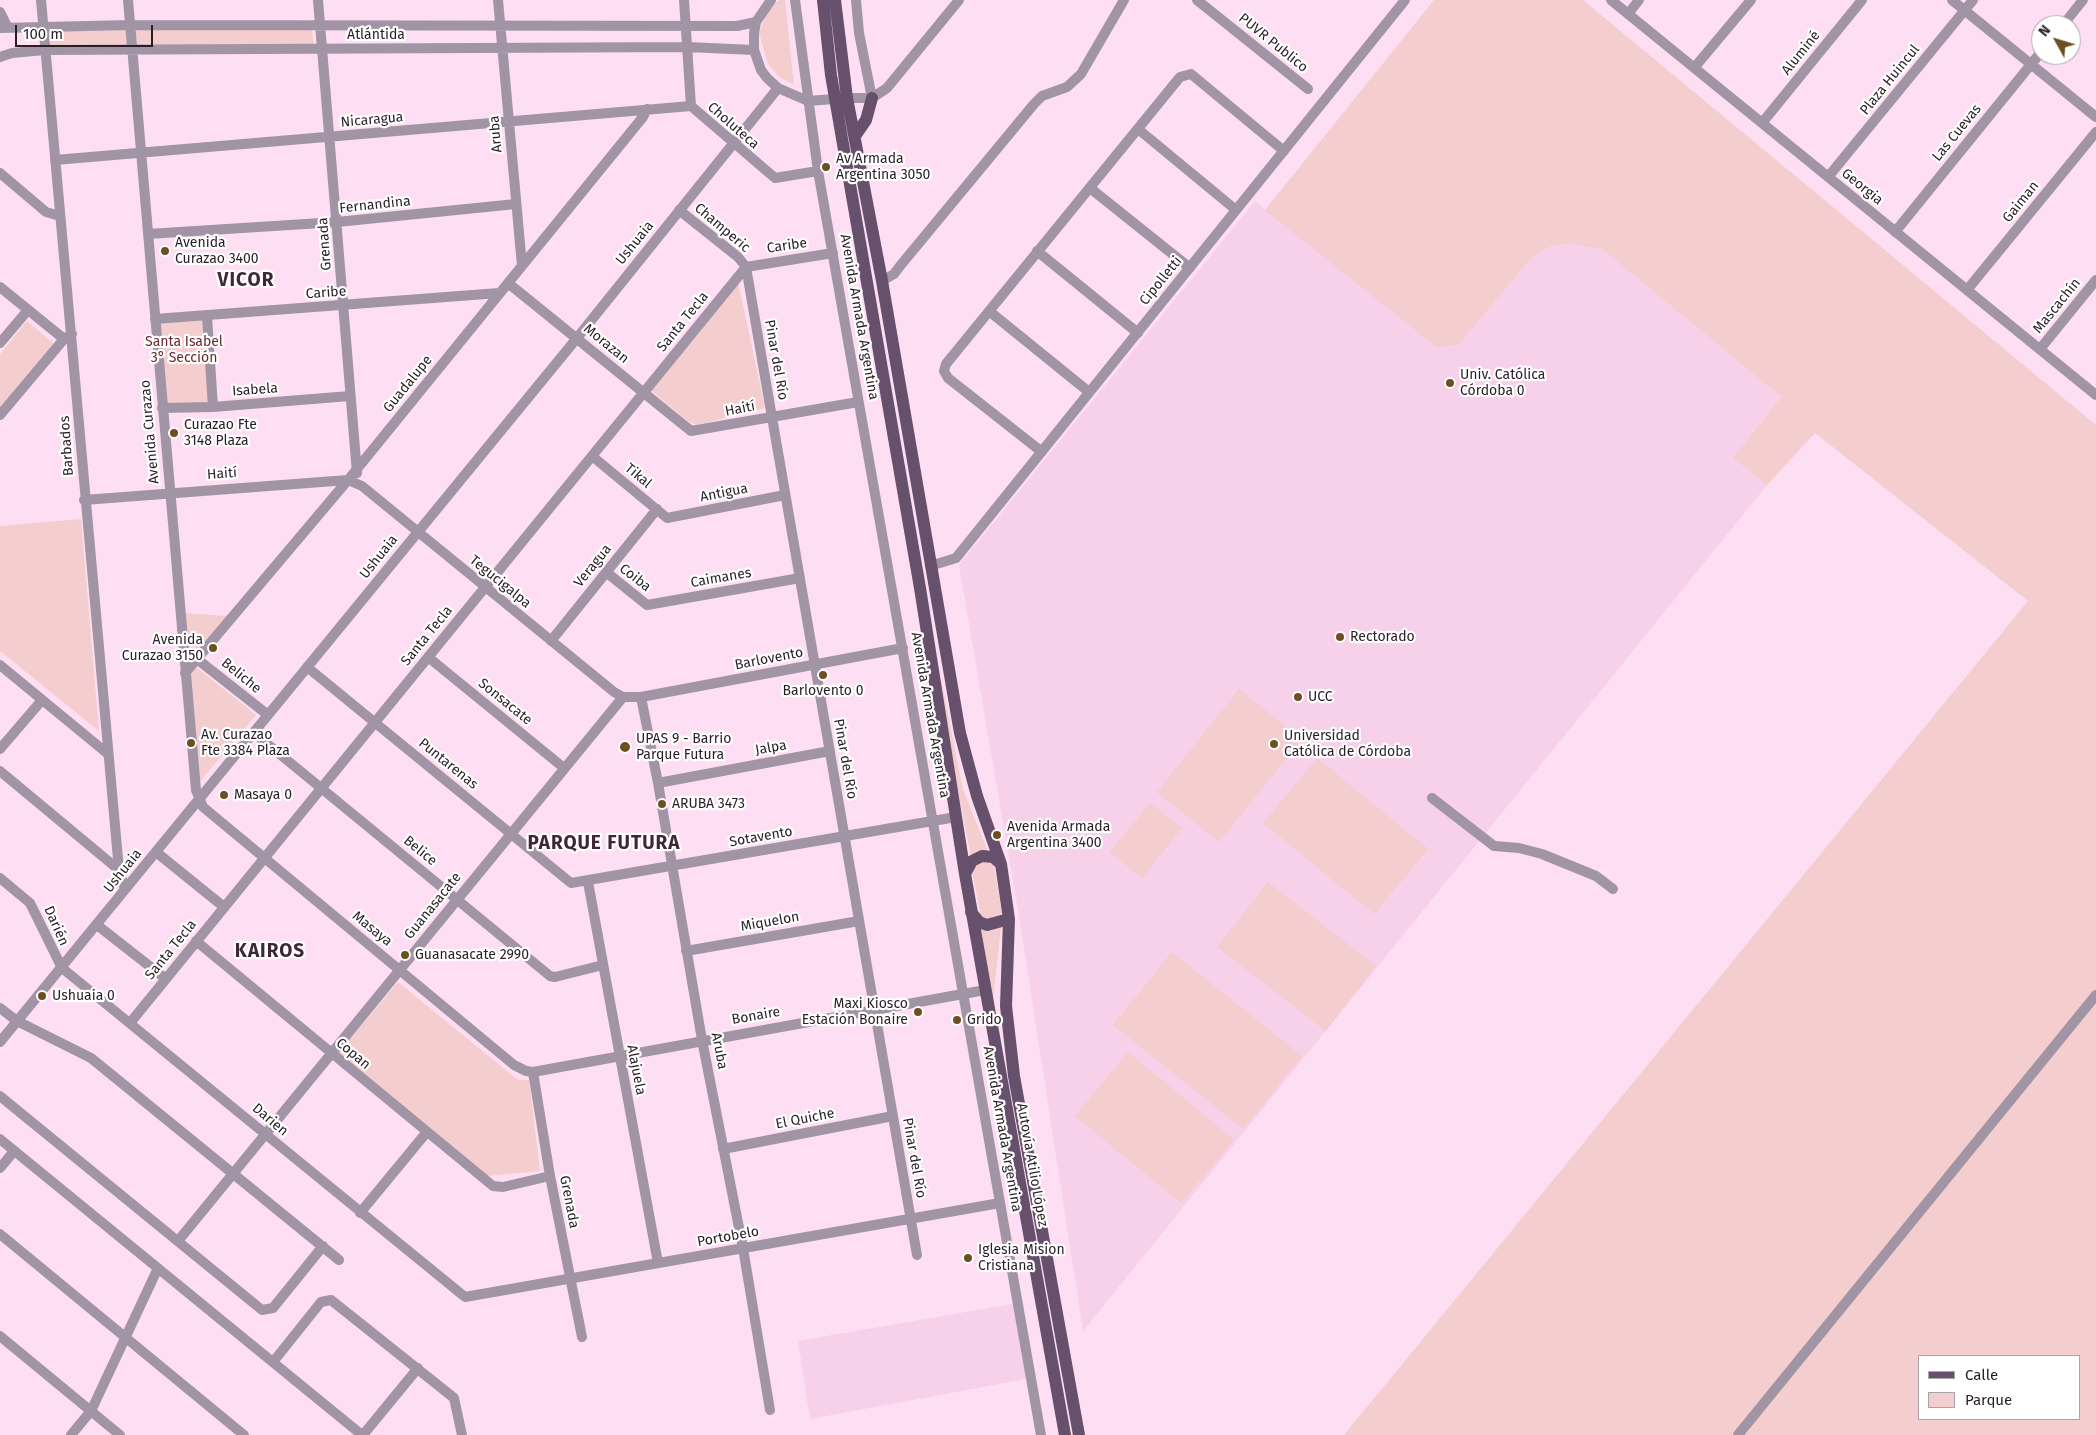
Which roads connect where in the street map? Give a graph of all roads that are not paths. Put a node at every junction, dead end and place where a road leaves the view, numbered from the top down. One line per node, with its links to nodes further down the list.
1 (41, 0): 29 (street, Barbados)
2 (128, 0): 27 (street, Avenida Curazao)
3 (318, 0): 30 (street, Grenada)
4 (498, 0): 31 (street, Aruba)
5 (684, 0): 28 (street, Choluteca)
6 (771, 0): 26 (street)
7 (795, 0): 47 (street, Avenida Armada Argentina)
8 (822, 0): 46 (main road, Avenida Armada Argentina)
9 (835, 0): 46 (main road, Avenida Armada Argentina)
10 (856, 0): 45 (street)
11 (959, 0): 45 (street)
12 (1124, 0): 78 (street)
13 (1198, 0): 44 (street, PUVR Publico)
14 (1405, 0): 58 (street, Cipolletti)
15 (1610, 0): 24 (street, Georgia)
16 (1639, 0): 24 (street)
17 (1751, 0): 42 (street)
18 (1862, 0): 52 (street, Aluminé)
19 (1952, 0): 22 (street)
20 (1973, 0): 22 (street, Plaza Huincul)
21 (2083, 0): 25 (street)
22 (1965, 10): 40 (street); 63 (street, Plaza Huincul)
23 (0, 12): 32 (street)
24 (1628, 14): 42 (street, Georgia)
25 (2071, 15)
26 (756, 22): 28 (street, Atlántida); 38 (street)
27 (130, 25): 29 (street, Atlántida); 30 (street, Atlántida); 37 (street, Avenida Curazao)
28 (686, 25): 31 (street, Atlántida); 33 (street, Choluteca)
29 (43, 26): 32 (street, Atlántida); 36 (street, Barbados)
30 (320, 26): 31 (street, Atlántida); 34 (street, Grenada)
31 (501, 26): 35 (street, Aruba)
32 (4, 27)
33 (687, 47): 35 (street, Atlántida); 38 (street, Atlántida); 48 (street, Choluteca)
34 (322, 48): 35 (street, Atlántida); 37 (street, Atlántida); 56 (street, Grenada)
35 (502, 49): 51 (street, Aruba)
36 (45, 50): 37 (street, Atlántida); 39 (street, Atlántida); 60 (street, Barbados)
37 (133, 50): 59 (street, Avenida Curazao)
38 (754, 50): 43 (street)
39 (0, 57)
40 (2031, 64): 70 (street, Las Cuevas)
41 (2032, 65): 50 (street)
42 (1694, 68): 52 (street, Georgia)
43 (778, 88): 47 (street); 57 (street, Ushuaia)
44 (1308, 89)
45 (872, 98): 46 (street); 55 (main road)
46 (841, 99): 47 (street); 55 (main road, Avenida Armada Argentina); 142 (main road, Avenida Armada Argentina)
47 (808, 101): 61 (street, Avenida Armada Argentina)
48 (690, 106): 49 (street, Nicaragua); 57 (street, Choluteca)
49 (647, 109): 51 (street, Nicaragua); 74 (street, Guadalupe)
50 (2096, 117)
51 (509, 122): 56 (street, Nicaragua); 65 (street, Aruba)
52 (1762, 124): 63 (street, Georgia)
53 (1138, 129): 58 (street); 64 (street); 67 (street)
54 (2096, 132): 81 (street, Gaiman)
55 (855, 136): 78 (main road, Avenida Armada Argentina)
56 (329, 138): 59 (street, Nicaragua); 69 (street, Grenada)
57 (733, 144): 61 (street, Choluteca); 66 (street, Ushuaia)
58 (1284, 151): 67 (street, Cipolletti)
59 (141, 153): 60 (street, Nicaragua); 71 (street, Avenida Curazao)
60 (55, 160): 68 (street, Barbados)
61 (818, 171): 73 (street, Avenida Armada Argentina)
62 (0, 174): 68 (street)
63 (1828, 177): 70 (street, Georgia)
64 (1090, 188): 72 (street); 76 (street)
65 (516, 204): 69 (street, Fernandina); 74 (street, Aruba)
66 (679, 210): 75 (street, Champeric); 90 (street, Ushuaia)
67 (1236, 210): 76 (street, Cipolletti)
68 (60, 216): 89 (street, Barbados)
69 (337, 222): 71 (street, Fernandina); 83 (street, Grenada)
70 (1895, 232): 81 (street, Georgia)
71 (148, 234): 87 (street, Avenida Curazao)
72 (1037, 251): 85 (street); 88 (street)
73 (833, 253): 75 (street, Caribe); 97 (street, Avenida Armada Argentina)
74 (522, 266): 79 (street, Guadalupe)
75 (746, 267): 93 (street, Santa Tecla); 101 (street, Pinar del Río)
76 (1190, 268): 88 (street, Cipolletti)
77 (2096, 280): 92 (street, Mascachín)
78 (882, 281): 114 (main road, Avenida Armada Argentina)
79 (508, 283): 82 (street, Guadalupe); 90 (street, Morazan)
80 (0, 287): 84 (street)
81 (1967, 290): 92 (street, Georgia)
82 (499, 293): 83 (street, Caribe); 105 (street, Guadalupe)
83 (342, 306): 86 (street, Caribe); 96 (street, Grenada)
84 (28, 310): 89 (street); 91 (street)
85 (989, 311): 94 (street); 103 (street)
86 (207, 316): 87 (street, Caribe); 98 (street)
87 (155, 319): 99 (street, Avenida Curazao)
88 (1138, 332): 94 (street, Cipolletti)
89 (68, 337): 100 (street); 110 (street, Barbados)
90 (577, 338): 93 (street, Morazan); 113 (street, Ushuaia)
91 (0, 343)
92 (2040, 349): 95 (street, Georgia)
93 (643, 392): 102 (street, Morazan); 104 (street, Santa Tecla)
94 (1089, 392): 103 (street, Cipolletti)
95 (2096, 395)
96 (350, 396): 98 (street, Isabela); 105 (street, Grenada)
97 (858, 402): 101 (street, Haití); 120 (street, Avenida Armada Argentina)
98 (213, 406): 99 (street, Isabela)
99 (162, 408): 108 (street, Avenida Curazao)
100 (0, 415)
101 (772, 416): 102 (street, Haití); 109 (street, Pinar del Río)
102 (686, 428)
103 (1042, 452): 114 (street, Cipolletti)
104 (592, 456): 111 (street, Tikal); 117 (street, Santa Tecla)
105 (356, 470): 106 (street, Guadalupe); 107 (street, Grenada)
106 (348, 480): 107 (street, Haití); 108 (street, Haití); 122 (street, Guadalupe)
107 (362, 486): 113 (street, Tegucigalpa)
108 (169, 492): 110 (street, Haití); 126 (street, Avenida Curazao)
109 (785, 495): 112 (street, Antigua); 116 (street, Pinar del Río)
110 (84, 500): 135 (street, Barbados)
111 (657, 510): 112 (street, Tikal); 115 (street, Veragua)
112 (667, 518)
113 (417, 531): 117 (street, Tegucigalpa); 125 (street, Ushuaia)
114 (930, 566): 148 (main road, Avenida Armada Argentina)
115 (606, 572): 118 (street, Coiba); 119 (street, Veragua)
116 (800, 578): 118 (street, Caimanes); 124 (street, Pinar del Río)
117 (485, 587): 119 (street, Tegucigalpa); 121 (street, Santa Tecla)
118 (647, 605)
119 (551, 641): 127 (street, Tegucigalpa)
120 (903, 648): 124 (street, Barlovento); 143 (street, Avenida Armada Argentina)
121 (428, 657): 131 (street, Santa Tecla); 136 (street, Sonsacate)
122 (197, 659): 126 (street, Guadalupe); 130 (street, Beliche)
123 (0, 665): 129 (street)
124 (815, 665): 128 (street, Barlovento); 134 (street, Pinar del Río)
125 (307, 667): 130 (street, Ushuaia); 131 (street, Puntarenas)
126 (185, 673): 141 (street, Avenida Curazao)
127 (623, 697): 128 (street); 136 (street, Guanasacate)
128 (641, 697): 138 (street, Aruba)
129 (42, 700): 133 (street); 135 (street)
130 (268, 715): 132 (street, Ushuaia)
131 (375, 722): 139 (street, Santa Tecla); 144 (street, Puntarenas)
132 (254, 733): 139 (street, Belice); 141 (street, Ushuaia)
133 (0, 749)
134 (830, 751): 138 (street, Jalpa); 145 (street, Pinar del Río)
135 (108, 754): 150 (street, Barbados)
136 (564, 768): 144 (street, Guanasacate)
137 (0, 771): 150 (street)
138 (658, 783): 149 (street, Aruba)
139 (321, 788): 147 (street, Santa Tecla); 157 (street, Belice)
140 (1432, 798): 156 (street)
141 (199, 800): 146 (street, Ushuaia); 147 (street, Masaya)
142 (956, 816): 143 (street, Sotavento); 151 (main road, Avenida Armada Argentina)
143 (934, 821): 145 (street, Sotavento); 170 (street, Avenida Armada Argentina)
144 (510, 834): 154 (street, Puntarenas); 157 (street, Guanasacate)
145 (844, 836): 149 (street, Sotavento); 161 (street, Pinar del Río)
146 (156, 852): 155 (street, Ushuaia); 158 (street)
147 (264, 859): 158 (street, Santa Tecla); 167 (street, Masaya)
148 (1001, 864): 151 (main road); 160 (main road, Avenida Armada Argentina)
149 (672, 867): 153 (street, Sotavento); 164 (street, Aruba)
150 (119, 870): 155 (street, Barbados)
151 (965, 874): 159 (main road, Avenida Armada Argentina)
152 (0, 878): 166 (street, Darién)
153 (588, 882): 154 (street, Sotavento); 165 (street, Alajuela)
154 (571, 883)
155 (125, 889): 162 (street, Ushuaia)
156 (1613, 889)
157 (457, 898): 165 (street, Belice); 167 (street, Guanasacate)
158 (224, 907): 163 (street, Santa Tecla)
159 (972, 912): 160 (main road); 169 (main road, Avenida Armada Argentina)
160 (1009, 918): 172 (main road, Avenida Armada Argentina)
161 (859, 921): 164 (street, Miquelon); 174 (street, Pinar del Río)
162 (97, 925): 166 (street, Ushuaia); 168 (street)
163 (196, 942): 168 (street, Santa Tecla); 179 (street, Copan)
164 (686, 951): 177 (street, Aruba)
165 (603, 965): 180 (street, Alajuela)
166 (62, 968): 175 (street, Ushuaia); 176 (street, Darien)
167 (399, 969): 179 (street, Guanasacate); 181 (street, Masaya)
168 (166, 979): 176 (street, Santa Tecla)
169 (985, 990): 170 (street, Bonaire); 218 (main road, Autovía Atilio López)
170 (962, 994): 174 (street, Bonaire); 192 (street, Avenida Armada Argentina)
171 (2096, 995): 220 (street)
172 (1006, 1006): 219 (main road, Autovía Atilio López)
173 (0, 1008): 175 (street)
174 (874, 1009): 177 (street, Bonaire); 183 (street, Pinar del Río)
175 (18, 1021): 178 (street, Ushuaia); 190 (street)
176 (130, 1023): 185 (street, Darien)
177 (702, 1040): 180 (street, Bonaire); 187 (street, Aruba)
178 (0, 1042)
179 (330, 1054): 184 (street, Copan); 185 (street, Guanasacate)
180 (619, 1054): 181 (street, Bonaire); 201 (street, Alajuela)
181 (533, 1072): 191 (street, Grenada)
182 (0, 1096): 196 (street)
183 (893, 1116): 187 (street, El Quiche); 194 (street, Pinar del Río)
184 (426, 1133): 191 (street, Copan); 193 (street)
185 (265, 1134): 190 (street, Guanasacate); 193 (street, Darien)
186 (0, 1139): 188 (street)
187 (723, 1149): 198 (street, Aruba)
188 (14, 1151): 189 (street); 202 (street)
189 (0, 1168)
190 (233, 1172): 196 (street, Guanasacate); 197 (street)
191 (550, 1176): 203 (street, Grenada)
192 (1000, 1203): 194 (street, Portobelo); 217 (street, Avenida Armada Argentina)
193 (360, 1213): 204 (street, Darien)
194 (911, 1220): 198 (street, Portobelo); 199 (street, Pinar del Río)
195 (0, 1234): 206 (street)
196 (178, 1241): 197 (street)
197 (323, 1246): 200 (street)
198 (743, 1248): 201 (street, Portobelo); 210 (street, Aruba)
199 (917, 1256)
200 (339, 1260)
201 (658, 1263): 203 (street, Portobelo)
202 (158, 1268): 206 (street); 208 (street)
203 (570, 1279): 204 (street, Portobelo); 207 (street, Grenada)
204 (460, 1294)
205 (0, 1336): 211 (street)
206 (124, 1337): 211 (street); 214 (street)
207 (582, 1337)
208 (273, 1362): 209 (street); 215 (street)
209 (418, 1368): 215 (street); 216 (street)
210 (770, 1410)
211 (91, 1411): 212 (street); 213 (street)
212 (71, 1435)
213 (120, 1435)
214 (244, 1435)
215 (363, 1435)
216 (462, 1435)
217 (1041, 1435)
218 (1065, 1435)
219 (1079, 1435)
220 (1738, 1435)

